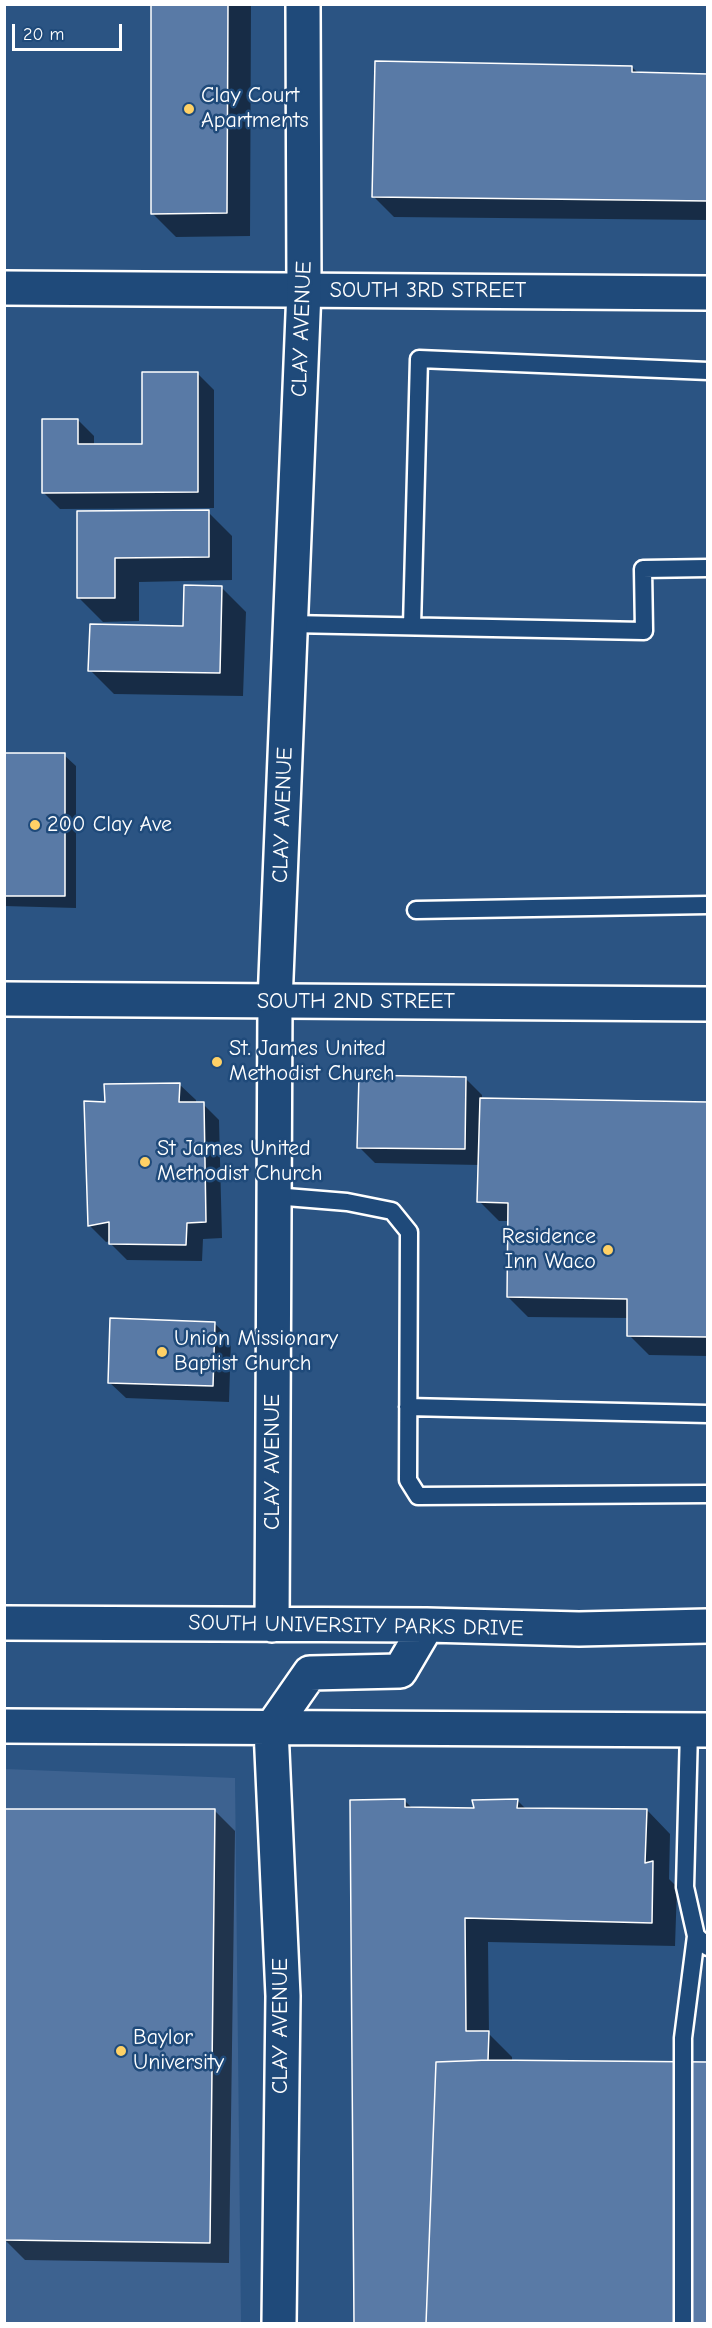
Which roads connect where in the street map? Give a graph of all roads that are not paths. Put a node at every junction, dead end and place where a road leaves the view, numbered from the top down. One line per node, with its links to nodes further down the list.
1 (303, 4): 3 (street, CLAY AVENUE)
2 (4, 288): 3 (street, SOUTH 3RD STREET)
3 (304, 290): 4 (street, SOUTH 3RD STREET); 7 (street, CLAY AVENUE)
4 (708, 293)
5 (708, 371): 8 (lane)
6 (708, 567): 8 (lane)
7 (290, 624): 8 (lane); 12 (street, CLAY AVENUE)
8 (412, 626)
9 (708, 905): 10 (lane)
10 (416, 910)
11 (12, 1002): 12 (street, SOUTH 2ND STREET)
12 (275, 1002): 13 (street, SOUTH 2ND STREET); 14 (street, CLAY AVENUE)
13 (708, 1004)
14 (274, 1196): 15 (lane); 19 (street, CLAY AVENUE)
15 (408, 1407): 16 (lane); 17 (lane)
16 (708, 1414)
17 (708, 1494)
18 (4, 1623): 19 (street, SOUTH UNIVERSITY PARKS DRIVE)
19 (272, 1625): 20 (street, SOUTH UNIVERSITY PARKS DRIVE)
20 (427, 1625): 21 (street, SOUTH UNIVERSITY PARKS DRIVE); 23 (street)
21 (708, 1626)
22 (4, 1726): 23 (street)
23 (271, 1729): 24 (street); 26 (street, CLAY AVENUE)
24 (698, 1730): 25 (lane)
25 (702, 1941): 27 (lane)
26 (279, 2324)
27 (683, 2324)

